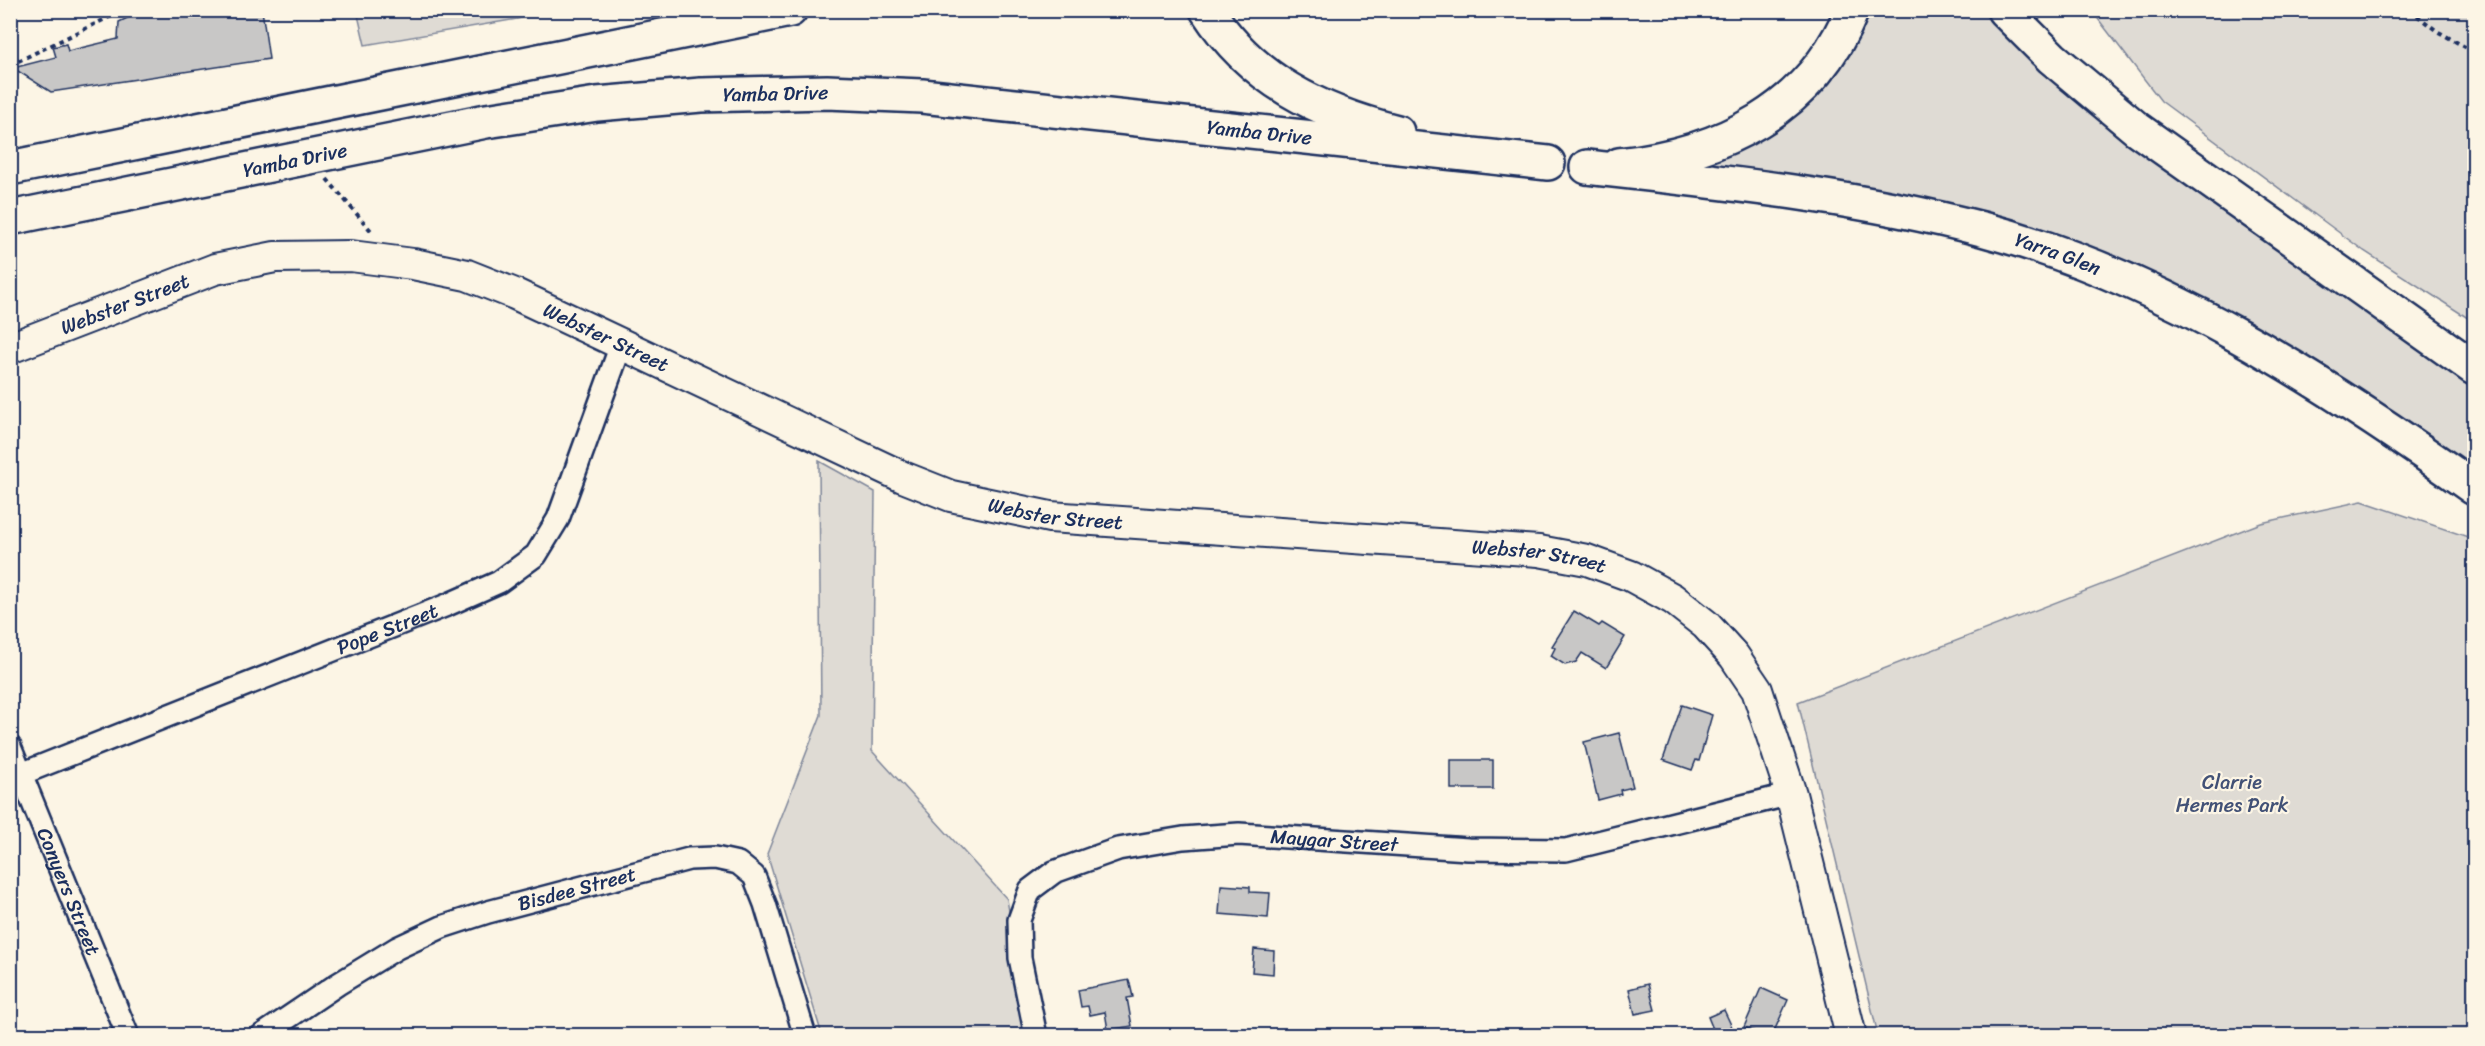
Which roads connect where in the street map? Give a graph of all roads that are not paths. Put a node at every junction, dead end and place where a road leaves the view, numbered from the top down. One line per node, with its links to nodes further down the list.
1 (790, 10): 7 (main road)
2 (1207, 10): 8 (main road)
3 (1852, 10): 9 (main road)
4 (2004, 10): 11 (main road)
5 (2019, 10): 11 (main road)
6 (10, 160): 7 (main road)
7 (45, 161): 10 (main road)
8 (1548, 163): 9 (main road); 12 (main road, Yamba Drive)
9 (1587, 167): 16 (main road, Yarra Glen)
10 (10, 168)
11 (2205, 177): 15 (main road)
12 (10, 218)
13 (621, 345): 14 (street, Webster Street); 18 (street, Pope Street); 19 (street, Webster Street)
14 (10, 348)
15 (2475, 368)
16 (2475, 489)
17 (10, 747): 18 (street, Conyers Street)
18 (21, 774): 20 (street, Conyers Street)
19 (1791, 794): 23 (street, Maygar Street); 24 (street, Webster Street)
20 (128, 1035)
21 (261, 1035): 22 (street, Bisdee Street)
22 (805, 1035)
23 (1036, 1035)
24 (1851, 1035)

